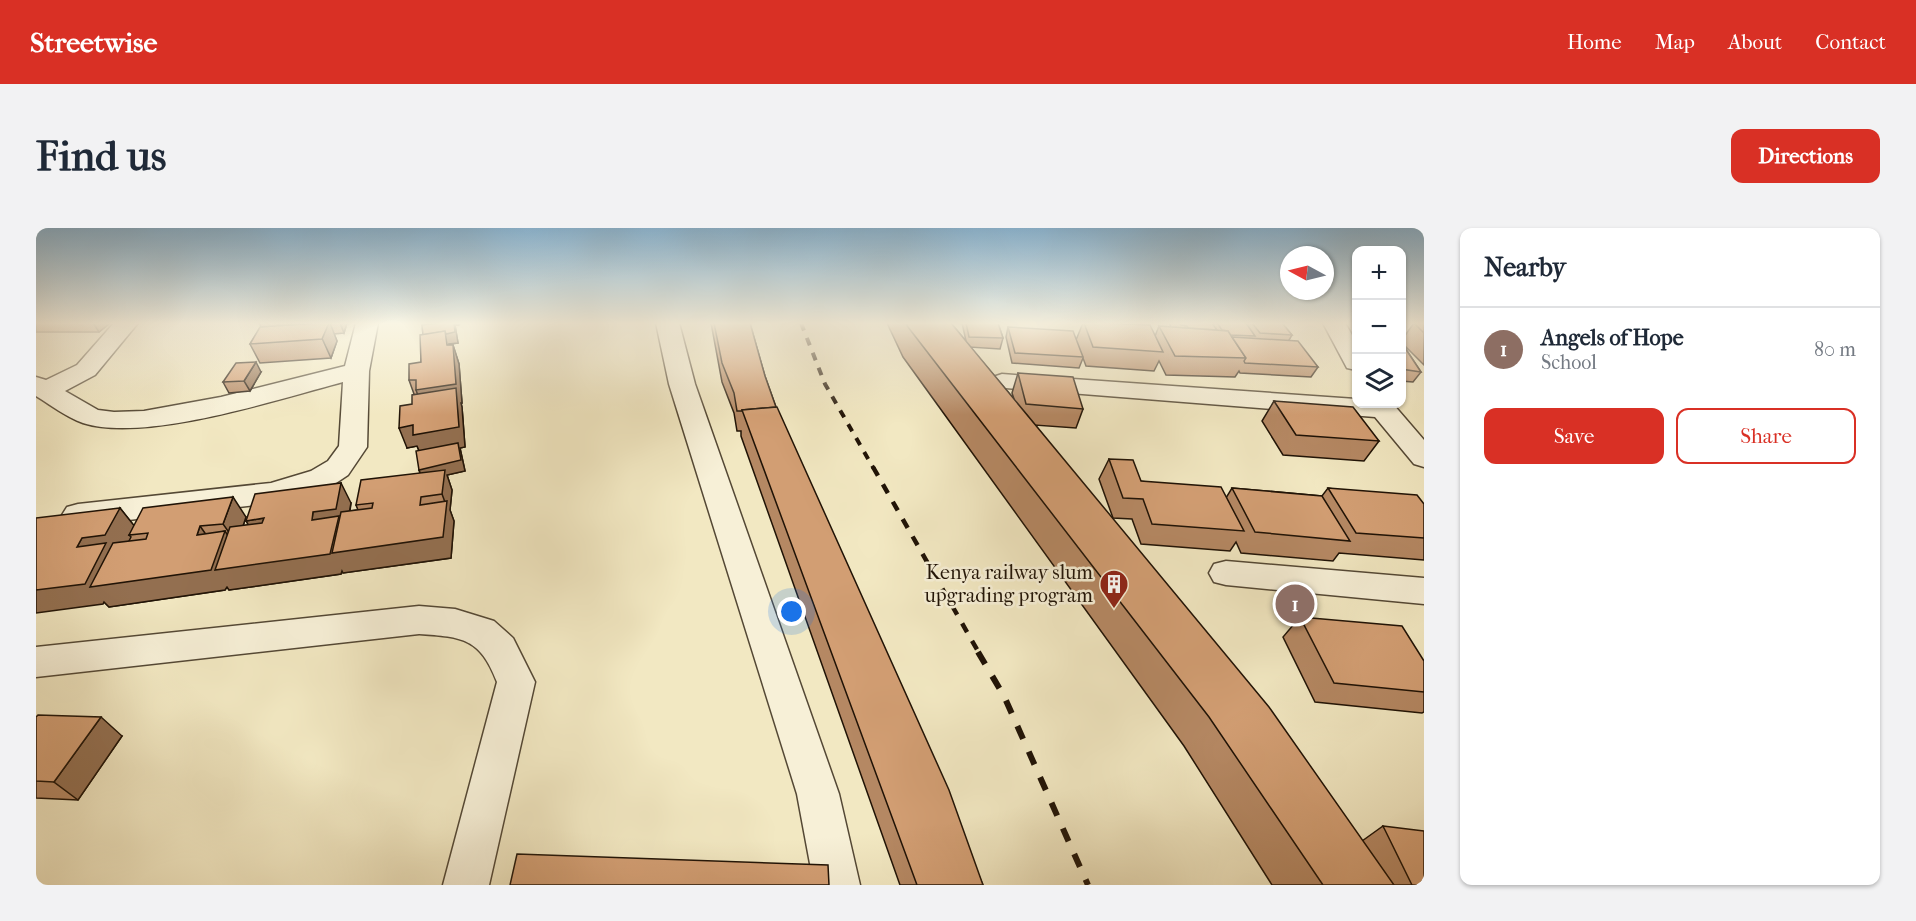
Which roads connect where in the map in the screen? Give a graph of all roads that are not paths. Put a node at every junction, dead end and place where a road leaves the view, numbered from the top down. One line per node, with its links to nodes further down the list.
1 (100, 354): 6 (street)
2 (360, 354): 5 (street)
3 (675, 354): 15 (street)
4 (969, 370): 7 (street)
5 (356, 371): 6 (street); 10 (street)
6 (41, 388)
7 (1352, 405)
8 (1383, 408): 9 (street)
9 (1424, 458)
10 (73, 516)
11 (1226, 573): 12 (street)
12 (1424, 591)
13 (36, 662): 14 (street)
14 (466, 885)
15 (837, 885)

